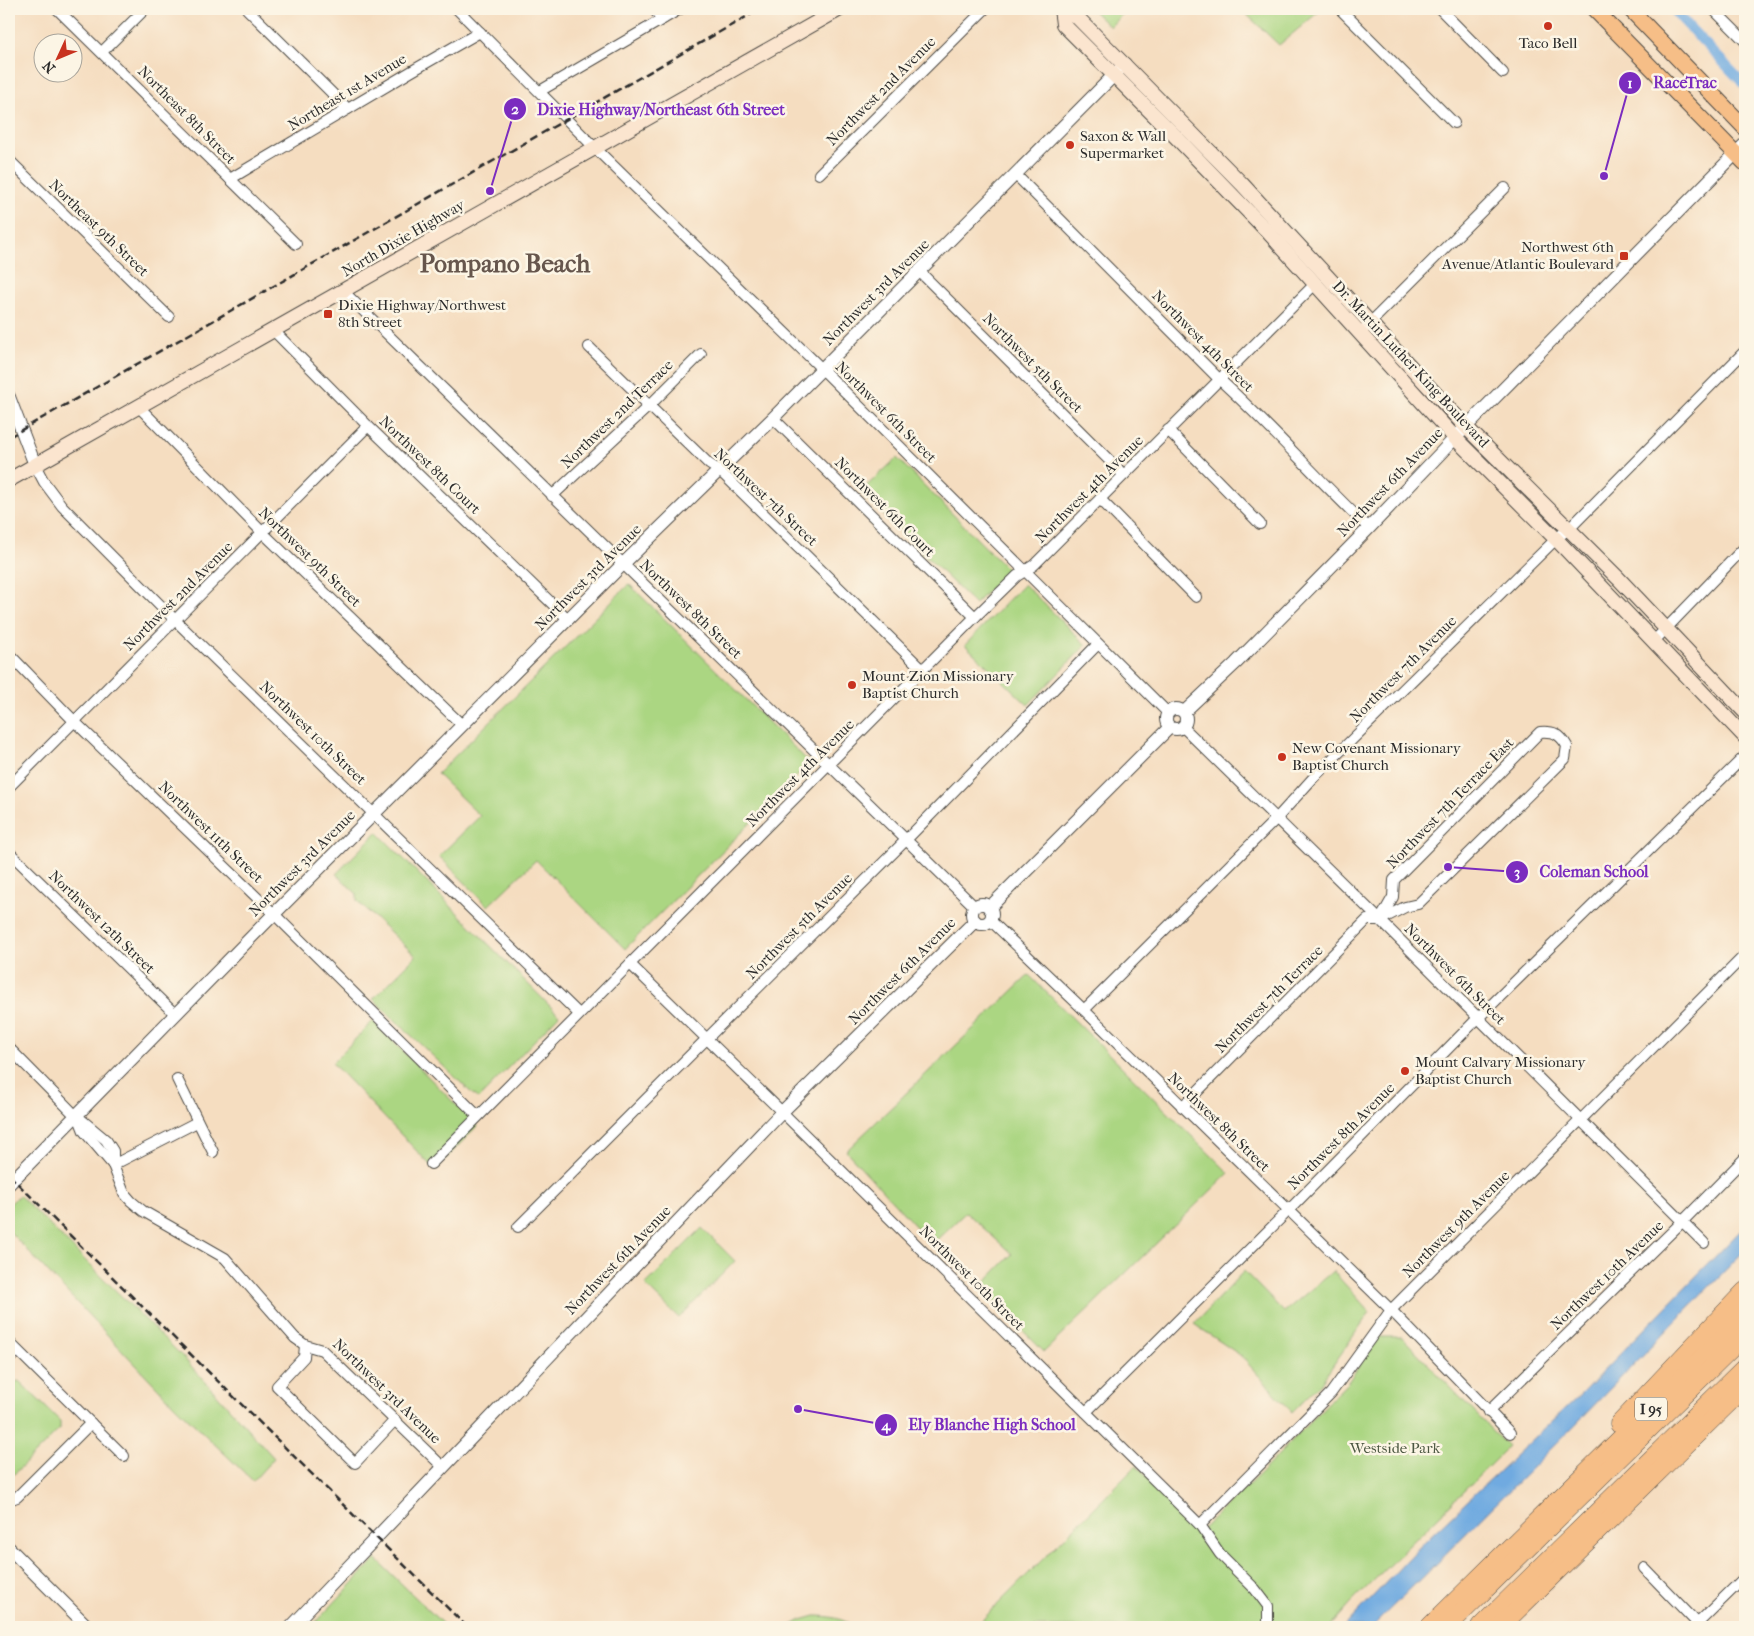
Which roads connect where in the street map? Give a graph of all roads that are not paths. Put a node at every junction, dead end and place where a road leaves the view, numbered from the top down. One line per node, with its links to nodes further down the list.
1 (57, 9): 18 (street, Northeast 8th Street)
2 (145, 9): 18 (street)
3 (247, 9): 23 (street)
4 (457, 9): 16 (street, Northwest 6th Street)
5 (653, 9): 15 (street)
6 (680, 9): 15 (street)
7 (840, 9): 28 (main road, North Dixie Highway)
8 (986, 9): 31 (street, Northwest 2nd Avenue)
9 (1061, 9): 19 (main road, Dr. Martin Luther King Boulevard); 21 (main road, Dr. Martin Luther King Boulevard)
10 (1340, 9): 24 (street)
11 (1440, 9): 20 (street)
12 (1594, 9): 29 (main road)
13 (1713, 9): 17 (street)
14 (1633, 12): 26 (main road)
15 (663, 18): 22 (street)
16 (480, 32): 22 (street, Northwest 6th Street); 23 (street, Northeast 1st Avenue)
17 (1745, 41)
18 (102, 52): 33 (street, Northeast 8th Street)
19 (1124, 64): 21 (street, Northwest 3rd Avenue); 25 (main road, Dr. Martin Luther King Boulevard)
20 (1504, 73)
21 (1114, 75): 27 (main road, Dr. Martin Luther King Boulevard); 32 (street, Northwest 3rd Avenue)
22 (540, 91): 28 (street, Northwest 6th Street)
23 (348, 109): 33 (street, Northeast 1st Avenue)
24 (1454, 123)
25 (1187, 126): 27 (main road); 40 (main road, Dr. Martin Luther King Boulevard)
26 (1745, 128)
27 (1176, 137): 37 (main road, Dr. Martin Luther King Boulevard)
28 (595, 148): 38 (main road, North Dixie Highway); 45 (street, Northwest 6th Street)
29 (1742, 154): 52 (street, Northwest 6th Avenue)
30 (9, 160): 39 (street, Northeast 9th Street)
31 (819, 174)
32 (1016, 175): 36 (street, Northwest 3rd Avenue); 46 (street, Northwest 4th Street)
33 (230, 179): 35 (street, Northeast 8th Street)
34 (1505, 188): 40 (street)
35 (296, 244)
36 (920, 272): 45 (street, Northwest 3rd Avenue); 57 (street, Northwest 5th Street)
37 (1315, 284): 40 (main road, Dr. Martin Luther King Boulevard); 46 (street, Northwest 4th Avenue)
38 (343, 291): 41 (main road, North Dixie Highway); 59 (street, Northwest 8th Street)
39 (169, 317)
40 (1365, 328): 52 (main road, Dr. Martin Luther King Boulevard); 54 (main road, Dr. Martin Luther King Boulevard)
41 (273, 330): 49 (main road, North Dixie Highway); 51 (street, Northwest 8th Court)
42 (589, 347): 48 (street, Northwest 7th Street)
43 (1745, 351): 63 (street, Northwest 7th Avenue)
44 (701, 354): 48 (street, Northwest 2nd Terrace)
45 (822, 369): 50 (street, Northwest 3rd Avenue); 68 (street, Northwest 6th Street)
46 (1219, 379): 53 (street, Northwest 4th Avenue); 62 (street, Northwest 4th Street)
47 (9, 397): 55 (street)
48 (650, 405): 56 (street, Northwest 7th Street); 59 (street, Northwest 2nd Terrace)
49 (139, 407): 55 (main road, North Dixie Highway); 64 (street, Northwest 9th Street)
50 (773, 418): 56 (street, Northwest 3rd Avenue); 70 (street, Northwest 6th Court)
51 (368, 426): 64 (street, Northwest 2nd Avenue); 71 (street, Northwest 8th Court)
52 (1466, 427): 54 (street, Northwest 6th Avenue); 63 (main road, Dr. Martin Luther King Boulevard)
53 (1168, 430): 57 (street, Northwest 4th Avenue); 61 (street)
54 (1456, 438): 62 (street, Northwest 6th Avenue); 65 (main road, Dr. Martin Luther King Boulevard)
55 (35, 465): 58 (main road, North Dixie Highway); 72 (street, Northwest 10th Street)
56 (720, 471): 67 (street, Northwest 3rd Avenue); 77 (street, Northwest 7th Street)
57 (1124, 475): 60 (street, Northwest 4th Avenue)
58 (9, 480)
59 (552, 496): 67 (street, Northwest 8th Street)
60 (1100, 499): 68 (street, Northwest 4th Avenue); 69 (street)
61 (1260, 524)
62 (1369, 528): 78 (street, Northwest 6th Avenue)
63 (1569, 528): 65 (street, Northwest 7th Avenue); 73 (main road, Dr. Martin Luther King Boulevard)
64 (262, 532): 72 (street, Northwest 2nd Avenue); 82 (street, Northwest 9th Street)
65 (1556, 539): 74 (main road, Dr. Martin Luther King Boulevard); 91 (street, Northwest 7th Avenue)
66 (1745, 547): 73 (street)
67 (622, 565): 71 (street, Northwest 3rd Avenue); 88 (street, Northwest 8th Street)
68 (1024, 571): 70 (street, Northwest 4th Avenue); 75 (street, Northwest 6th Street)
69 (1196, 597)
70 (975, 617): 77 (street, Northwest 4th Avenue)
71 (568, 619): 82 (street, Northwest 3rd Avenue)
72 (175, 620): 81 (street, Northwest 2nd Avenue); 90 (street, Northwest 10th Street)
73 (1666, 629): 74 (street); 79 (main road, Dr. Martin Luther King Boulevard)
74 (1654, 641): 86 (main road, Dr. Martin Luther King Boulevard)
75 (1098, 644): 80 (street, Northwest 6th Street); 92 (street, Northwest 5th Avenue)
76 (9, 654): 81 (street, Northwest 11th Street)
77 (923, 670): 88 (street, Northwest 4th Avenue)
78 (1184, 712): 80 (street); 84 (street)
79 (1745, 712)
80 (1168, 713): 83 (street)
81 (74, 721): 89 (street, Northwest 2nd Avenue); 95 (street, Northwest 11th Street)
82 (462, 725): 90 (street, Northwest 3rd Avenue)
83 (1170, 727): 84 (street); 96 (street)
84 (1183, 727): 91 (street, Northwest 6th Street)
85 (1562, 736): 97 (street, Northwest 7th Terrace); 97 (street, Northwest 7th Terrace East)
86 (1745, 737)
87 (1745, 756): 104 (street, Northwest 8th Avenue)
88 (830, 764): 92 (street, Northwest 8th Street); 100 (street, Northwest 4th Avenue)
89 (9, 786)
90 (374, 814): 95 (street, Northwest 3rd Avenue); 103 (street, Northwest 10th Street)
91 (1277, 818): 97 (street, Northwest 6th Street); 101 (street, Northwest 7th Avenue)
92 (906, 840): 94 (street, Northwest 8th Street); 105 (street, Northwest 5th Avenue)
93 (9, 852): 102 (street, Northwest 12th Street)
94 (975, 907): 96 (street); 98 (street)
95 (274, 914): 102 (street, Northwest 3rd Avenue); 111 (street, Northwest 11th Street)
96 (989, 914): 98 (street); 101 (street, Northwest 8th Street)
97 (1380, 920): 104 (street, Northwest 6th Street); 108 (street, Northwest 7th Terrace)
98 (975, 922): 109 (street, Northwest 6th Avenue)
99 (1745, 955): 112 (street, Northwest 9th Avenue)
100 (630, 964): 103 (street, Northwest 4th Avenue); 105 (street, Northwest 10th Street)
101 (1084, 1010): 108 (street, Northwest 8th Street)
102 (175, 1014): 110 (street, Northwest 3rd Avenue)
103 (578, 1014): 111 (street, Northwest 4th Avenue)
104 (1478, 1018): 112 (street, Northwest 6th Street); 119 (street, Northwest 8th Avenue)
105 (706, 1040): 109 (street, Northwest 10th Street); 121 (street, Northwest 5th Avenue)
106 (9, 1048): 110 (street)
107 (176, 1079): 113 (street)
108 (1182, 1107): 119 (street, Northwest 8th Street)
109 (782, 1112): 134 (street, Northwest 10th Street); 141 (street, Northwest 6th Avenue)
110 (77, 1115): 117 (street, Northwest 3rd Avenue); 118 (street, Northwest 3rd Avenue)
111 (478, 1116): 116 (street, Northwest 4th Avenue)
112 (1582, 1120): 120 (street, Northwest 6th Street); 124 (street, Northwest 9th Avenue)
113 (197, 1122): 114 (street); 117 (street)
114 (213, 1152)
115 (1745, 1158): 120 (street, Northwest 10th Avenue)
116 (431, 1164)
117 (113, 1165): 128 (street, Northwest 3rd Avenue)
118 (9, 1184)
119 (1288, 1211): 124 (street, Northwest 8th Street); 134 (street, Northwest 8th Avenue)
120 (1682, 1222): 122 (street, Northwest 6th Street); 135 (street, Northwest 10th Avenue)
121 (518, 1227)
122 (1704, 1243)
123 (1745, 1291): 143 (highway)
124 (1390, 1310): 135 (street, Northwest 8th Street); 144 (street, Northwest 9th Avenue)
125 (1745, 1316): 143 (highway, I 95)
126 (1745, 1335): 153 (highway)
127 (9, 1342): 129 (street)
128 (305, 1345): 136 (street, Northwest 3rd Avenue); 136 (street)
129 (17, 1351): 130 (street); 137 (street)
130 (9, 1359)
131 (1745, 1368): 154 (highway)
132 (1745, 1387): 139 (highway)
133 (1745, 1399): 139 (highway)
134 (1086, 1412): 144 (street, Northwest 10th Street)
135 (1488, 1412): 138 (street, Northwest 8th Street)
136 (395, 1420): 141 (street, Northwest 3rd Avenue)
137 (91, 1423): 140 (street); 142 (street)
138 (1510, 1433)
139 (1675, 1455): 155 (highway)
140 (124, 1456)
141 (444, 1467): 150 (street, Northwest 6th Avenue)
142 (9, 1500)
143 (1556, 1502): 152 (highway, I 95)
144 (1200, 1525): 151 (street, Northwest 10th Street)
145 (9, 1548): 149 (street)
146 (1644, 1568): 148 (street)
147 (1745, 1577): 148 (street)
148 (1697, 1626)
149 (88, 1627)
150 (291, 1627)
151 (1268, 1627)
152 (1428, 1627)
153 (1447, 1627)
154 (1480, 1627)
155 (1500, 1627)

